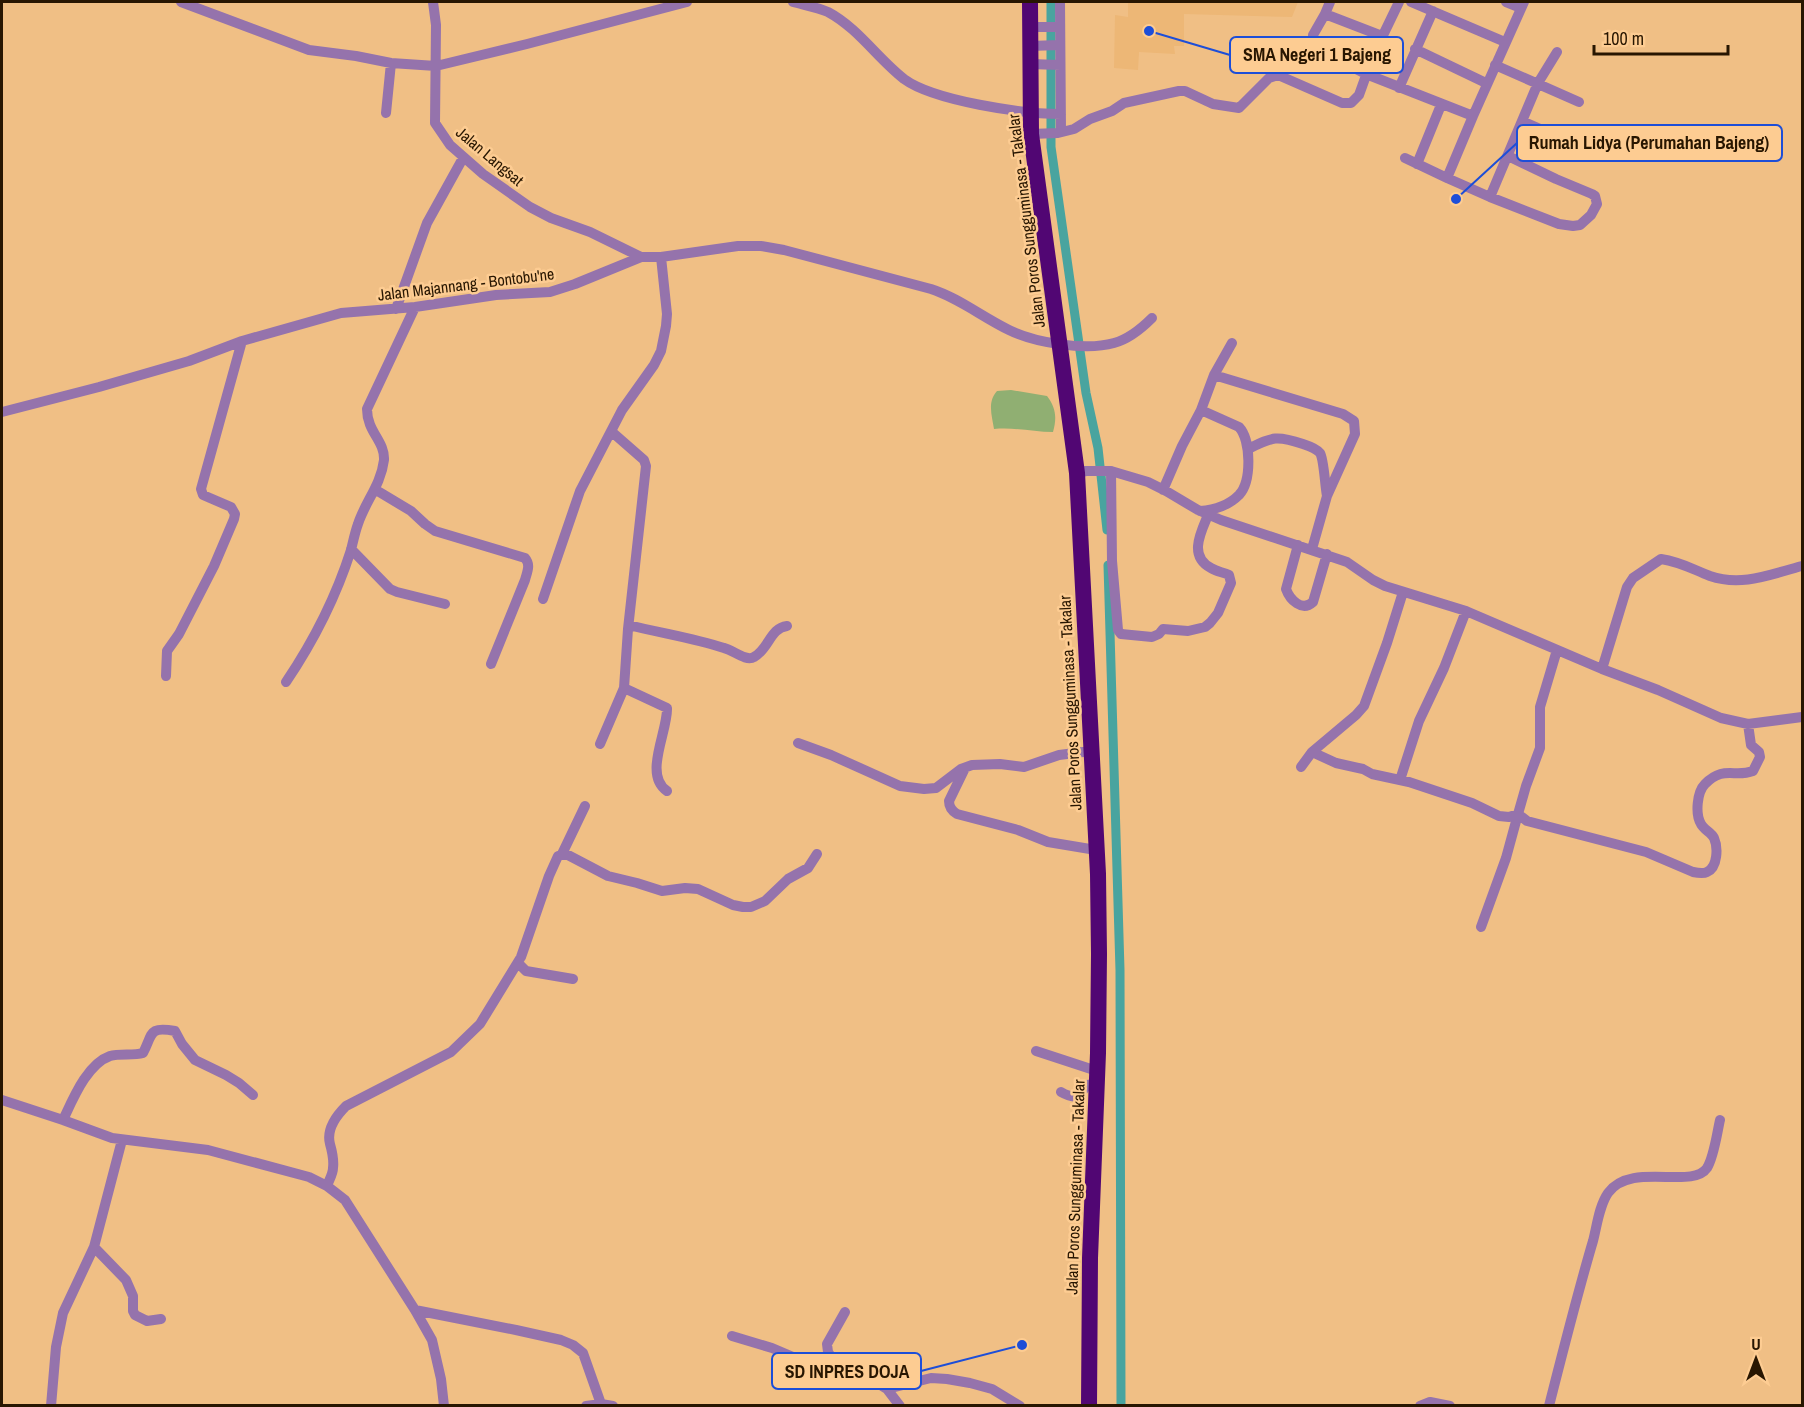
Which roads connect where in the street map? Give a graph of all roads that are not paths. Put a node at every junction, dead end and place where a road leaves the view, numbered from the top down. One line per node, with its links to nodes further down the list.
1 (181, 2): 22 (street)
2 (433, 2): 26 (street, Jalan Langsat)
3 (687, 2): 26 (street)
4 (793, 2): 34 (street)
5 (1030, 2): 14 (highway, Jalan Poros Sungguminasa - Takalar)
6 (1060, 2): 15 (street)
7 (1330, 2): 13 (street)
8 (1399, 2): 16 (street)
9 (1411, 2): 12 (street)
10 (1506, 2): 11 (street)
11 (1522, 5): 17 (street)
12 (1433, 11): 17 (street); 20 (street)
13 (1325, 14): 16 (street); 27 (street)
14 (1034, 27): 15 (street); 18 (highway, Jalan Poros Sungguminasa - Takalar)
15 (1058, 27): 19 (street)
16 (1382, 36): 27 (street)
17 (1505, 42): 25 (street)
18 (1035, 46): 19 (street); 23 (highway, Jalan Poros Sungguminasa - Takalar)
19 (1058, 46): 24 (street)
20 (1415, 49): 28 (street); 30 (street)
21 (1557, 52): 29 (street)
22 (391, 63): 26 (street); 33 (street)
23 (1036, 64): 24 (street); 34 (highway, Jalan Poros Sungguminasa - Takalar)
24 (1059, 65): 35 (street)
25 (1495, 65): 28 (street); 29 (street)
26 (436, 66): 42 (street, Jalan Langsat)
27 (1366, 74): 30 (street); 38 (street)
28 (1486, 83): 36 (street)
29 (1538, 83): 31 (street); 37 (street)
30 (1399, 88): 32 (street)
31 (1579, 102)
32 (1441, 105): 36 (street); 44 (street)
33 (386, 113)
34 (1036, 113): 35 (street); 39 (highway, Jalan Poros Sungguminasa - Takalar)
35 (1058, 114): 38 (street)
36 (1473, 116): 45 (street)
37 (1522, 121): 40 (street); 41 (street)
38 (1059, 132): 39 (street)
39 (1035, 134): 54 (highway, Jalan Poros Sungguminasa - Takalar)
40 (1579, 146)
41 (1508, 156): 46 (street); 46 (street)
42 (463, 158): 47 (street, Jalan Langsat); 50 (street)
43 (1405, 158): 44 (street)
44 (1417, 164): 45 (street)
45 (1447, 178): 46 (street)
46 (1490, 198)
47 (641, 257): 48 (street, Jalan Majannang - Bontobu'ne); 49 (street, Jalan Majannang - Bontobu'ne)
48 (660, 257): 54 (street, Jalan Majannang - Bontobu'ne); 58 (street)
49 (415, 307): 50 (street, Jalan Majannang - Bontobu'ne); 62 (street)
50 (396, 309): 52 (street, Jalan Majannang - Bontobu'ne)
51 (1152, 318): 54 (street, Jalan Majannang - Bontobu'ne)
52 (242, 341): 57 (street, Jalan Majannang - Bontobu'ne); 80 (street)
53 (1232, 343): 55 (street)
54 (1063, 345): 61 (highway, Jalan Poros Sungguminasa - Takalar)
55 (1214, 375): 56 (street); 64 (street)
56 (1201, 410): 59 (street); 63 (street)
57 (2, 412)
58 (612, 432): 72 (street); 75 (street)
59 (1248, 449): 64 (street); 65 (street)
60 (1108, 471): 61 (street); 63 (street); 65 (street)
61 (1081, 472): 87 (highway, Jalan Poros Sungguminasa - Takalar)
62 (376, 490): 67 (street); 78 (street)
63 (1163, 490): 65 (street)
64 (1327, 496): 68 (street)
65 (1204, 513): 66 (street)
66 (1298, 545): 68 (street); 69 (street)
67 (351, 549): 73 (street); 81 (street)
68 (1312, 549): 69 (street)
69 (1327, 554): 71 (street)
70 (1803, 566): 79 (street)
71 (1403, 592): 74 (street); 88 (street)
72 (543, 598)
73 (445, 604)
74 (1466, 611): 77 (street); 91 (street)
75 (629, 625): 76 (street); 82 (street)
76 (787, 626)
77 (1557, 650): 79 (street); 94 (street)
78 (492, 664)
79 (1602, 669): 84 (street)
80 (166, 676)
81 (286, 682)
82 (624, 688): 86 (street); 92 (street)
83 (1803, 717): 84 (street)
84 (1748, 724): 94 (street)
85 (798, 743): 89 (street)
86 (600, 744)
87 (1091, 751): 89 (street); 95 (highway, Jalan Poros Sungguminasa - Takalar)
88 (1312, 752): 90 (street); 91 (street)
89 (966, 767): 95 (street)
90 (1301, 768)
91 (1400, 780): 94 (street)
92 (667, 792)
93 (585, 806): 96 (street)
94 (1518, 814): 98 (street)
95 (1096, 850): 102 (highway, Jalan Poros Sungguminasa - Takalar)
96 (562, 854): 97 (street); 99 (street)
97 (817, 854)
98 (1481, 927)
99 (518, 963): 100 (street); 109 (street)
100 (573, 979)
101 (1036, 1052): 102 (street)
102 (1097, 1077): 103 (street); 123 (highway, Jalan Poros Sungguminasa - Takalar)
103 (1061, 1092)
104 (253, 1095): 107 (street)
105 (2, 1100): 107 (street)
106 (1720, 1119): 126 (street)
107 (63, 1120): 108 (street)
108 (122, 1140): 109 (street); 110 (street)
109 (327, 1186): 111 (street)
110 (94, 1247): 113 (street); 118 (street)
111 (415, 1310): 117 (street); 119 (street)
112 (845, 1312): 115 (street)
113 (161, 1319)
114 (732, 1336): 115 (street)
115 (838, 1367): 116 (street)
116 (887, 1389): 121 (street); 122 (street)
117 (607, 1405): 120 (street)
118 (51, 1406)
119 (444, 1406)
120 (586, 1406)
121 (900, 1406)
122 (1020, 1406)
123 (1089, 1406)
124 (1420, 1406): 125 (street)
125 (1450, 1406)
126 (1549, 1406)

